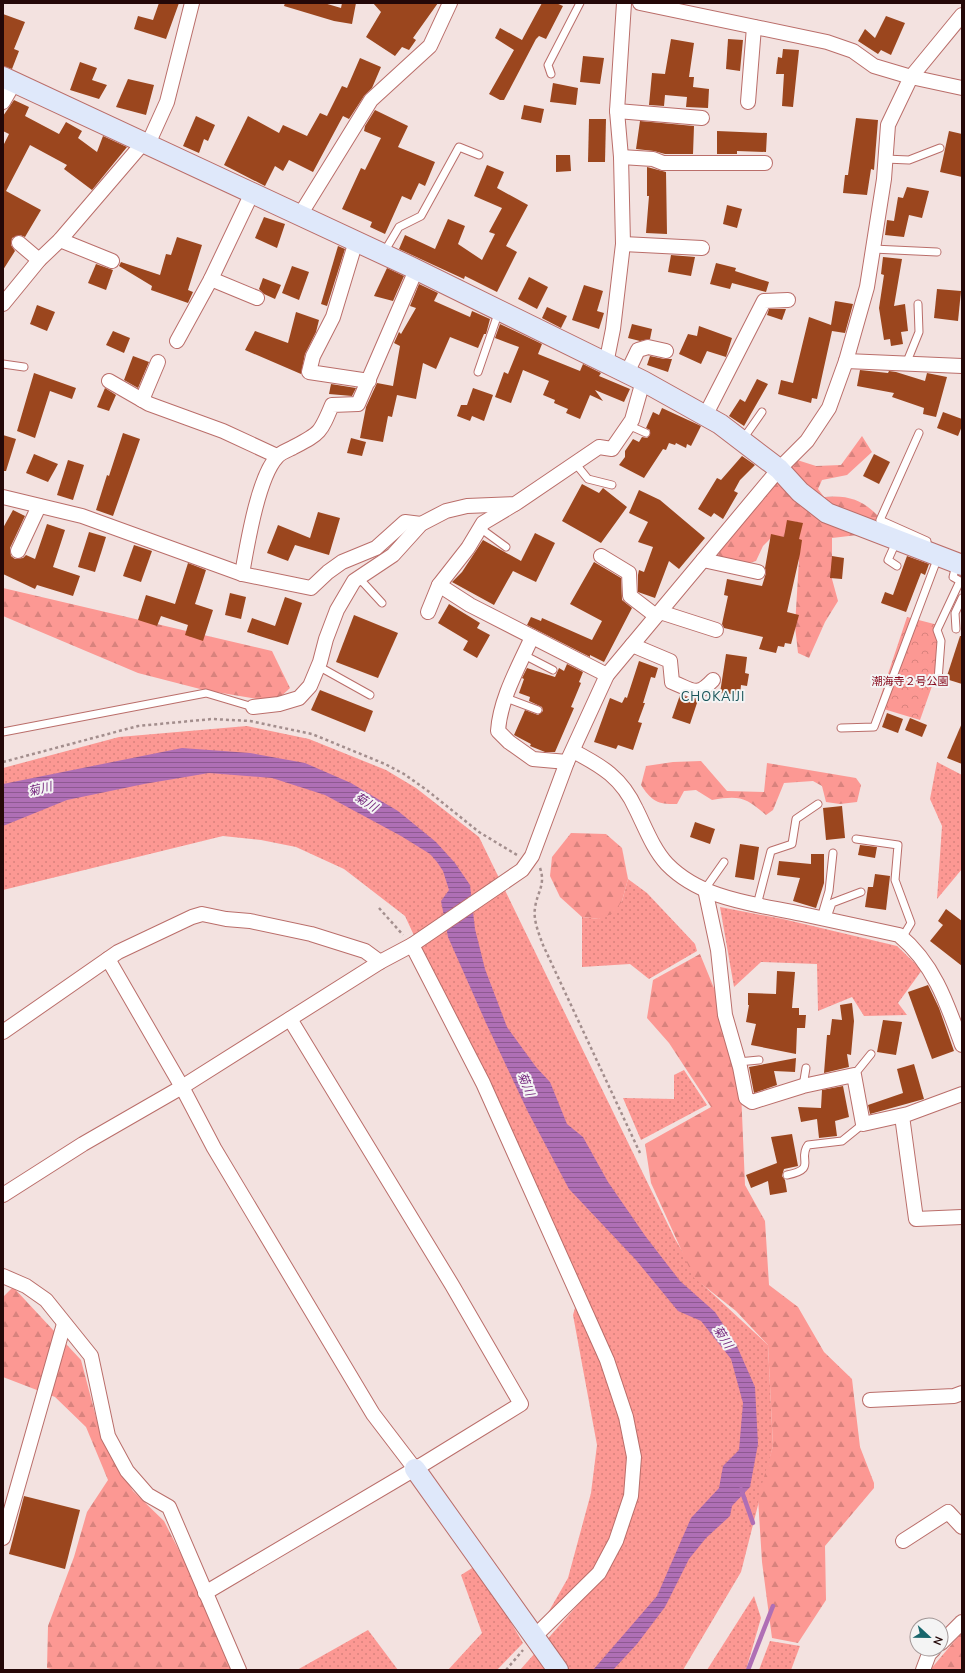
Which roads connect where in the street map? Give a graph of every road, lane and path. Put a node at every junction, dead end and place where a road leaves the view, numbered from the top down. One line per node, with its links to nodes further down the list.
1 (192, 3): 16 (street)
2 (450, 3): 23 (street)
3 (580, 3): 8 (lane)
4 (624, 3): 14 (street)
5 (640, 3): 7 (street)
6 (962, 15): 9 (street)
7 (754, 27): 9 (street); 13 (street)
8 (552, 74)
9 (911, 77): 11 (street); 20 (street)
10 (9, 80): 12 (street); 16 (street)
11 (962, 88)
12 (3, 102)
13 (748, 102)
14 (617, 110): 15 (street); 19 (street)
15 (702, 118)
16 (146, 143): 22 (street); 24 (street)
17 (940, 148): 20 (lane)
18 (479, 155): 31 (lane)
19 (622, 157): 21 (street); 27 (street)
20 (885, 159): 29 (street)
21 (765, 163)
22 (252, 193): 23 (street); 35 (street)
23 (300, 215): 26 (street)
24 (60, 240): 32 (street); 33 (street)
25 (19, 242): 32 (street)
26 (356, 242): 31 (street); 53 (street)
27 (623, 244): 28 (street); 46 (street)
28 (702, 248)
29 (873, 249): 30 (lane); 43 (street)
30 (937, 252)
31 (383, 254): 34 (street)
32 (39, 260): 36 (street)
33 (112, 261)
34 (416, 270): 40 (street); 53 (street)
35 (211, 279): 37 (street); 41 (street)
36 (5, 296)
37 (257, 298)
38 (788, 300): 56 (street)
39 (918, 304): 47 (lane)
40 (499, 311): 46 (street); 50 (lane)
41 (177, 341)
42 (666, 351): 51 (street)
43 (846, 360): 47 (street); 63 (street)
44 (158, 362): 54 (street)
45 (3, 364): 49 (lane)
46 (606, 364): 51 (street)
47 (906, 364): 48 (street)
48 (962, 366)
49 (24, 367)
50 (478, 372)
51 (635, 377): 56 (street); 57 (street)
52 (109, 381): 54 (street)
53 (369, 381): 61 (street)
54 (142, 400): 61 (street)
55 (762, 412): 60 (lane)
56 (705, 416): 60 (street)
57 (628, 426): 59 (lane); 62 (street)
58 (919, 432): 73 (lane)
59 (646, 433)
60 (742, 441): 63 (street)
61 (277, 456): 79 (street)
62 (575, 463): 64 (lane); 66 (street)
63 (779, 469): 70 (street); 75 (street)
64 (612, 485)
65 (3, 497): 67 (street)
66 (515, 504): 68 (street); 69 (street)
67 (39, 506): 72 (street); 79 (street)
68 (421, 524): 79 (street); 80 (street)
69 (480, 528): 71 (lane); 81 (street)
70 (897, 540): 73 (street); 77 (lane)
71 (506, 547)
72 (18, 551)
73 (932, 553): 76 (street); 100 (lane)
74 (602, 556): 85 (street)
75 (703, 560): 78 (street); 85 (street)
76 (960, 564): 95 (lane)
77 (897, 566)
78 (758, 572)
79 (242, 574)
80 (358, 578): 83 (lane); 91 (street)
81 (438, 585): 84 (street); 88 (street)
82 (962, 598): 86 (lane)
83 (382, 603)
84 (428, 612)
85 (658, 614): 87 (street); 89 (street)
86 (956, 629)
87 (716, 630)
88 (532, 637): 90 (street); 93 (street)
89 (632, 645): 93 (street); 94 (street)
90 (524, 655): 92 (lane); 97 (street)
91 (318, 666): 96 (lane); 98 (street)
92 (553, 670)
93 (607, 675): 102 (street)
94 (713, 680)
95 (938, 680)
96 (370, 695)
97 (506, 698): 99 (lane); 102 (street)
98 (253, 707): 101 (lane)
99 (538, 710)
100 (841, 728)
101 (3, 732)
102 (570, 756): 107 (street); 109 (street)
103 (3, 762): 107 (path)
104 (818, 804): 111 (lane)
105 (856, 838): 114 (lane)
106 (833, 853): 113 (lane)
107 (530, 859): 115 (street); 131 (path)
108 (724, 862): 109 (lane)
109 (705, 889): 111 (street); 123 (street)
110 (861, 892): 113 (lane)
111 (757, 905): 113 (street)
112 (379, 908): 115 (path)
113 (823, 919): 114 (street)
114 (902, 938): 120 (street)
115 (415, 942): 117 (street); 146 (street)
116 (108, 959): 117 (street); 119 (street); 127 (street)
117 (380, 962): 118 (street)
118 (290, 1019): 127 (street); 139 (street)
119 (3, 1032)
120 (962, 1043)
121 (871, 1054): 125 (lane)
122 (759, 1060): 123 (lane)
123 (738, 1062): 126 (street)
124 (806, 1068): 126 (lane)
125 (854, 1075): 126 (street); 130 (street)
126 (802, 1086)
127 (182, 1087): 133 (street); 139 (street)
128 (962, 1094): 129 (street)
129 (902, 1116): 130 (street); 134 (street)
130 (863, 1124): 132 (lane)
131 (640, 1153)
132 (787, 1175)
133 (3, 1195)
134 (962, 1217)
135 (3, 1276): 136 (street)
136 (64, 1324): 141 (street); 143 (street)
137 (962, 1393): 138 (street)
138 (870, 1400)
139 (415, 1469): 143 (street); 146 (street)
140 (962, 1527): 142 (street)
141 (3, 1538)
142 (903, 1541)
143 (205, 1593): 148 (street)
144 (962, 1622): 145 (street)
145 (949, 1634)
146 (536, 1640): 149 (path); 150 (street)
147 (928, 1657): 151 (street)
148 (239, 1670)
149 (506, 1670)
150 (558, 1670)
151 (923, 1670)

